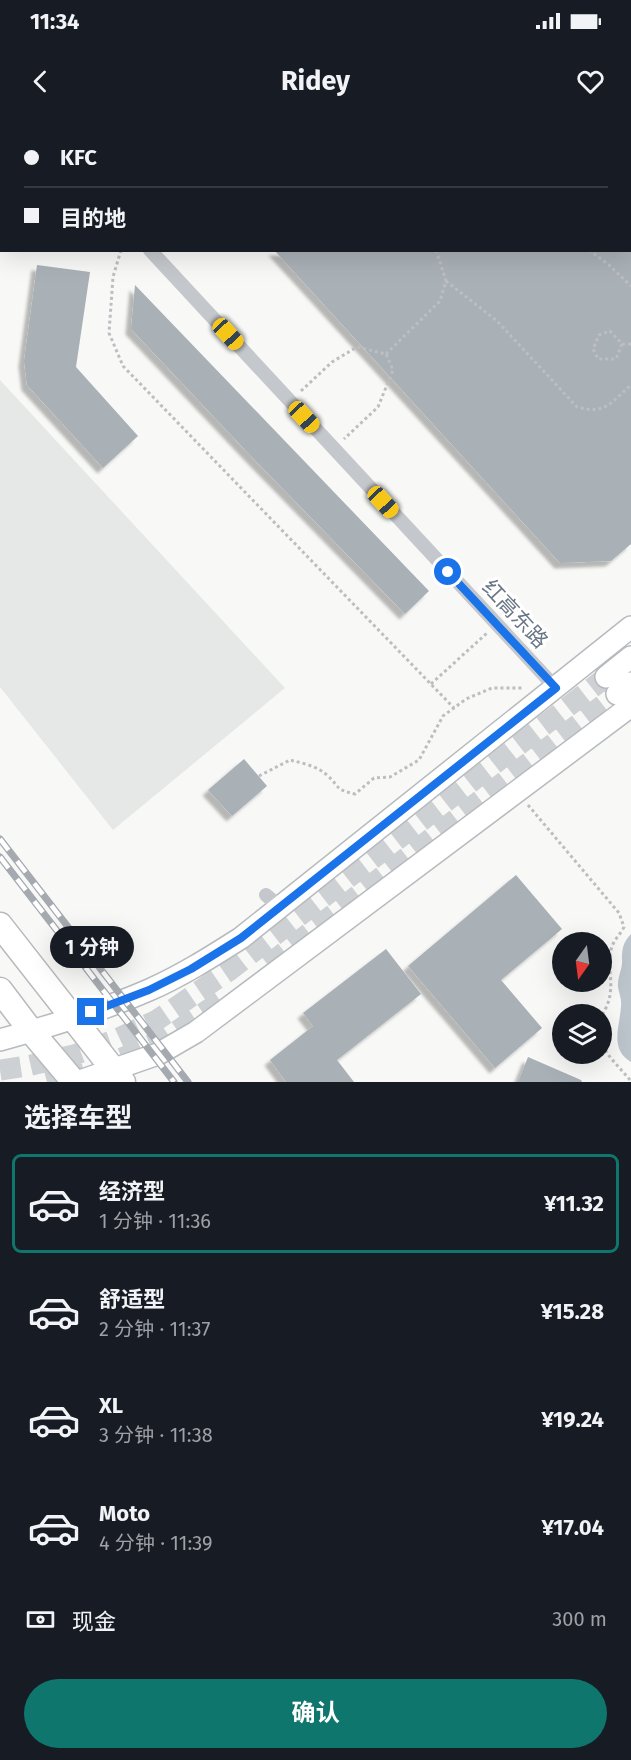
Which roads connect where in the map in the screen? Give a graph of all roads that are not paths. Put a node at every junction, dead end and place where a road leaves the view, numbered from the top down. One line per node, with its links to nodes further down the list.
1 (152, 252): 4 (street, 红高东路)
2 (631, 627): 4 (main road)
3 (631, 657): 5 (main road)
4 (556, 688): 8 (main road)
5 (621, 690): 11 (main road)
6 (0, 925): 8 (highway)
7 (0, 990): 9 (highway)
8 (72, 1019): 9 (main road); 11 (highway)
9 (31, 1031): 10 (main road); 12 (highway)
10 (0, 1040)
11 (118, 1076): 12 (main road)
12 (76, 1082)

